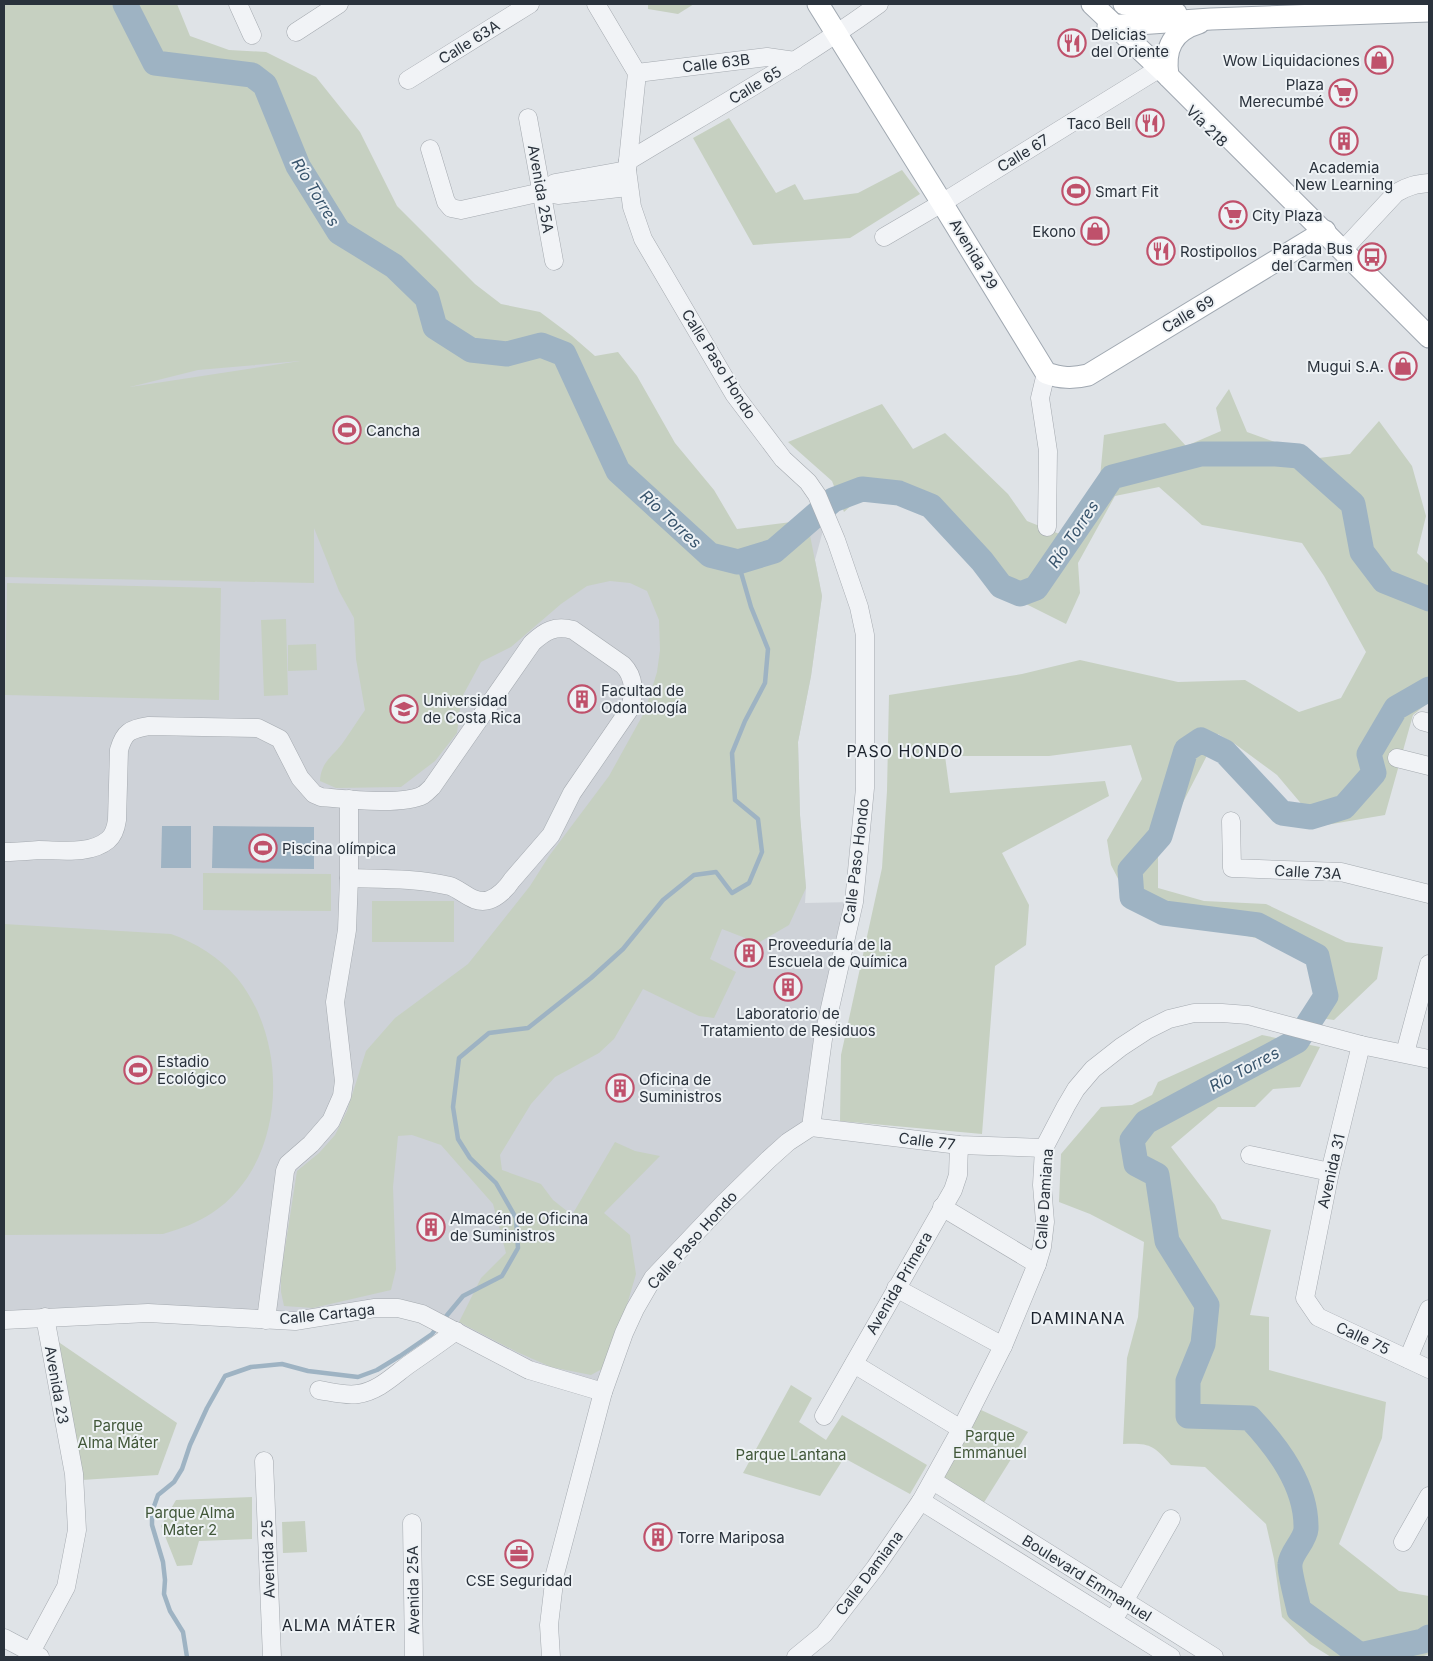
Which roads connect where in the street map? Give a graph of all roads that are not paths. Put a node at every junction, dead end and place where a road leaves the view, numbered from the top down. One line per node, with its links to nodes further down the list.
1 (238, 4): 15 (street)
2 (339, 4): 13 (street)
3 (530, 4): 19 (street, Calle 63A)
4 (596, 4): 18 (street)
5 (818, 4): 14 (main road, Avenida 29)
6 (879, 4): 14 (street, Calle 65)
7 (1081, 4): 12 (main road)
8 (1092, 4): 12 (main road)
9 (1124, 4): 11 (main road)
10 (1429, 11): 11 (main road)
11 (1211, 20): 12 (main road); 17 (main road)
12 (1111, 25): 17 (main road, Vía 218)
13 (296, 32)
14 (837, 34): 16 (street, Calle 65); 25 (main road, Avenida 29)
15 (252, 35)
16 (795, 61): 18 (street, Calle 63B); 22 (street, Calle 65)
17 (1160, 72): 25 (street, Calle 67); 26 (main road, Vía 218)
18 (637, 73): 22 (street, Calle Paso Hondo)
19 (408, 80)
20 (528, 118): 24 (street, Avenida 25A)
21 (430, 149): 24 (street, Calle 65)
22 (628, 173): 24 (street, Calle 65); 44 (street, Calle Paso Hondo)
23 (1429, 183): 28 (street)
24 (542, 192): 29 (street, Avenida 25A)
25 (942, 203): 27 (street, Calle 67); 31 (main road, Avenida 29)
26 (1318, 226): 28 (main road, Vía 218); 31 (main road, Calle 69)
27 (884, 237)
28 (1343, 250): 30 (main road, Vía 218)
29 (554, 261)
30 (1429, 337)
31 (1046, 373): 32 (street)
32 (1047, 528)
33 (1397, 758): 34 (street)
34 (1429, 766)
35 (349, 799): 37 (street); 38 (street); 38 (street)
36 (1231, 821): 39 (street, Calle 73A)
37 (4, 852)
38 (349, 878): 56 (street)
39 (1429, 894)
40 (1429, 964): 42 (street)
41 (1361, 1046): 42 (street, Calle Damiana); 46 (street, Calle Damiana); 48 (street, Avenida 31)
42 (1405, 1053): 43 (street, Calle Damiana)
43 (1429, 1059)
44 (811, 1127): 45 (street, Calle 77); 63 (street, Calle Paso Hondo)
45 (959, 1145): 46 (street, Calle 77); 49 (street, Avenida Primera)
46 (1044, 1148): 50 (street, Calle Damiana)
47 (1250, 1155): 48 (street)
48 (1330, 1172): 52 (street, Avenida 31)
49 (942, 1207): 50 (street); 51 (street, Avenida Primera)
50 (1037, 1264): 58 (street, Calle Damiana)
51 (896, 1288): 58 (street); 60 (street, Avenida Primera)
52 (1305, 1298): 59 (street, Calle 75)
53 (1429, 1309): 59 (street)
54 (44, 1317): 55 (street, Calle Cartaga); 56 (street, Calle Cartaga); 76 (street, Avenida 23)
55 (4, 1320)
56 (266, 1320): 57 (street, Calle Cartaga)
57 (456, 1331): 62 (street); 63 (street, Calle Cartaga)
58 (1003, 1346): 65 (street, Calle Damiana)
59 (1408, 1359): 61 (street, Calle 75)
60 (854, 1364): 64 (street, Avenida Primera); 65 (street)
61 (1429, 1369)
62 (319, 1390)
63 (602, 1392): 79 (street, Calle Paso Hondo)
64 (824, 1416)
65 (961, 1429): 67 (street, Calle Damiana)
66 (264, 1461): 77 (street, Avenida 25)
67 (934, 1481): 69 (street, Calle Damiana); 73 (street, Boulevard Emmanuel)
68 (1429, 1496): 72 (street)
69 (921, 1501): 74 (street, Boulevard Emmanuel); 80 (street, Calle Damiana)
70 (1171, 1519): 73 (street)
71 (412, 1523): 78 (street, Avenida 25A)
72 (1403, 1542)
73 (1124, 1601): 74 (street); 82 (street, Boulevard Emmanuel)
74 (1112, 1621): 81 (street, Boulevard Emmanuel)
75 (4, 1638): 76 (street)
76 (36, 1654)
77 (272, 1657)
78 (414, 1657)
79 (551, 1657)
80 (796, 1657)
81 (1171, 1657)
82 (1214, 1657)

